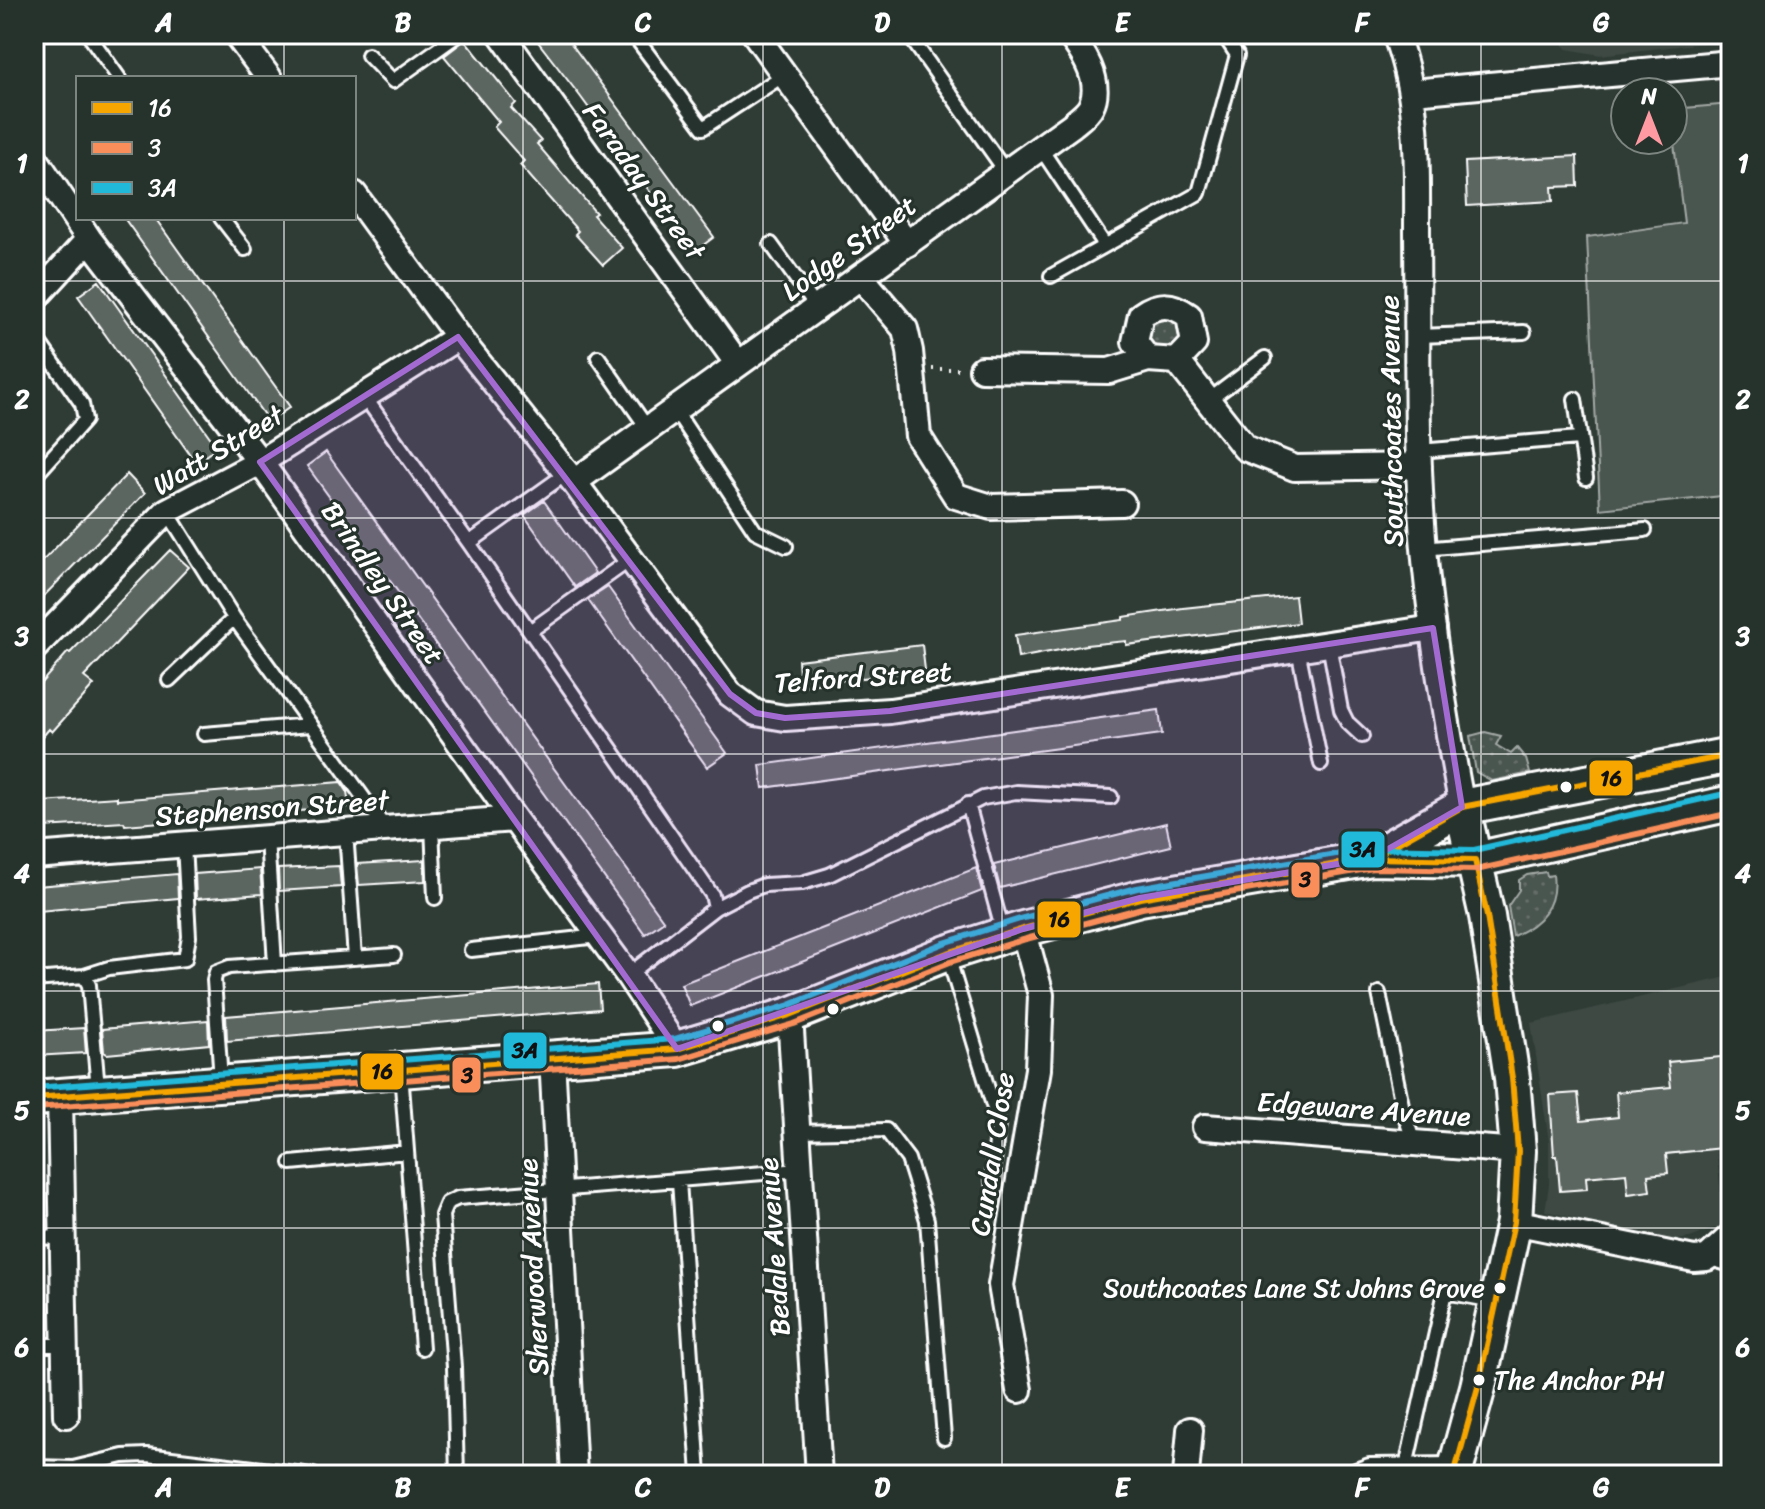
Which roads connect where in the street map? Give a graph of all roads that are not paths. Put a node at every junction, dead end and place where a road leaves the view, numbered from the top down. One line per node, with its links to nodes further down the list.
1 (88, 34): 14 (lane)
2 (236, 34): 15 (street)
3 (459, 34): 11 (lane)
4 (501, 34): 41 (street, Faraday Street)
5 (633, 34): 13 (lane)
6 (755, 34): 13 (street)
7 (908, 34): 19 (lane)
8 (1069, 34): 17 (street, Lodge Street)
9 (1223, 34): 27 (lane)
10 (1395, 34): 16 (street, Southcoates Avenue)
11 (368, 55)
12 (1731, 63): 16 (street)
13 (784, 75): 26 (street)
14 (118, 76)
15 (268, 76)
16 (1413, 92): 35 (street, Southcoates Avenue)
17 (1041, 149): 19 (street, Lodge Street); 27 (lane)
18 (34, 157): 21 (street, Brindley Street)
19 (1006, 172): 26 (street, Lodge Street)
20 (356, 197): 36 (street, Telford Street)
21 (76, 220)
22 (76, 220): 24 (street, Brindley Street)
23 (223, 220): 28 (lane)
24 (89, 239): 31 (street); 50 (street, Brindley Street)
25 (771, 244): 32 (lane)
26 (907, 244): 30 (street, Lodge Street)
27 (1105, 245): 29 (lane)
28 (245, 249)
29 (1051, 276)
30 (861, 277): 32 (street, Lodge Street); 54 (street)
31 (34, 299)
32 (817, 308): 41 (street, Lodge Street)
33 (1524, 332): 35 (lane)
34 (34, 335): 51 (lane)
35 (1418, 336): 49 (street, Southcoates Avenue)
36 (458, 337): 43 (street, Watt Street); 52 (street, Telford Street)
37 (598, 357): 47 (lane)
38 (1265, 358): 45 (lane)
39 (1148, 359): 40 (street); 40 (street); 42 (street)
40 (1177, 361): 45 (street)
41 (738, 364): 46 (street, Lodge Street)
42 (982, 369)
43 (364, 396): 50 (street, Watt Street); 57 (lane)
44 (1575, 399): 48 (lane)
45 (1209, 400): 49 (street)
46 (675, 410): 47 (street, Lodge Street); 58 (lane)
47 (648, 429): 52 (street, Lodge Street)
48 (1579, 438): 49 (lane); 53 (lane)
49 (1419, 458): 59 (street, Southcoates Avenue)
50 (260, 462): 55 (street, Watt Street); 77 (street, Brindley Street)
51 (34, 477)
52 (571, 478): 57 (lane); 60 (street, Telford Street)
53 (1586, 478)
54 (1122, 503)
55 (167, 511): 61 (lane); 65 (street, Watt Street)
56 (1645, 530): 59 (lane)
57 (469, 543): 63 (lane)
58 (786, 546)
59 (1422, 549): 62 (street, Southcoates Avenue)
60 (631, 559): 63 (lane); 66 (street, Telford Street)
61 (234, 618): 67 (lane); 68 (lane)
62 (1433, 628): 64 (street, Telford Street); 76 (street, Southcoates Avenue)
63 (530, 631): 87 (lane)
64 (1329, 644): 66 (street, Telford Street); 70 (lane)
65 (34, 648)
66 (1298, 649): 72 (lane)
67 (169, 680)
68 (310, 725): 69 (lane); 79 (lane)
69 (204, 734)
70 (1362, 736)
71 (1731, 755): 76 (street)
72 (1321, 764)
73 (1111, 797): 75 (lane)
74 (1731, 803): 85 (street)
75 (968, 804): 87 (lane); 88 (lane)
76 (1462, 807): 84 (street); 85 (street)
77 (514, 819): 78 (street, Stephenson Street); 89 (street, Brindley Street)
78 (432, 825): 79 (street, Stephenson Street); 86 (lane)
79 (386, 829): 80 (street, Stephenson Street)
80 (346, 832): 81 (street, Stephenson Street); 93 (lane)
81 (267, 838): 82 (street, Stephenson Street); 94 (lane)
82 (184, 844): 83 (street, Stephenson Street); 96 (lane)
83 (34, 856)
84 (1372, 858): 85 (street); 88 (street)
85 (1475, 860): 109 (street)
86 (435, 898)
87 (715, 908): 95 (lane)
88 (1014, 932): 91 (street); 126 (street, Cundall Close)
89 (599, 936): 90 (lane); 95 (street, Brindley Street)
90 (471, 950)
91 (947, 953): 99 (street); 114 (lane)
92 (394, 955): 93 (lane)
93 (355, 958): 94 (lane)
94 (275, 964): 103 (lane)
95 (628, 975): 100 (street, Brindley Street)
96 (84, 976): 97 (lane); 104 (lane)
97 (34, 980)
98 (1379, 993): 108 (lane)
99 (790, 1015): 100 (street); 107 (street, Bedale Avenue)
100 (677, 1049): 101 (street)
101 (552, 1057): 102 (street); 115 (street, Sherwood Avenue)
102 (401, 1069): 103 (street); 110 (lane)
103 (222, 1083): 104 (street)
104 (98, 1093): 105 (street)
105 (47, 1097): 118 (street)
106 (1205, 1127): 108 (street, Edgeware Avenue)
107 (797, 1132): 112 (street, Bedale Avenue); 129 (lane)
108 (1414, 1143): 109 (street, Edgeware Avenue)
109 (1518, 1151): 116 (street)
110 (407, 1152): 111 (lane); 125 (lane)
111 (291, 1163)
112 (800, 1170): 113 (lane); 137 (street, Bedale Avenue)
113 (679, 1181): 115 (lane); 136 (lane)
114 (992, 1181)
115 (560, 1191): 134 (lane); 135 (street, Sherwood Avenue)
116 (1514, 1222): 120 (street); 122 (street)
117 (1731, 1236): 120 (street)
118 (63, 1237): 119 (lane); 124 (street)
119 (34, 1238)
120 (1707, 1258): 121 (lane)
121 (1731, 1265)
122 (1497, 1301): 131 (lane); 132 (street)
123 (34, 1345): 124 (lane)
124 (65, 1345): 127 (street)
125 (422, 1348)
126 (1019, 1390)
127 (66, 1415)
128 (1190, 1430): 138 (street)
129 (944, 1438)
130 (34, 1467): 133 (lane)
131 (1405, 1471): 132 (street); 139 (street)
132 (1455, 1473)
133 (313, 1475)
134 (457, 1475)
135 (574, 1475)
136 (699, 1475)
137 (819, 1475)
138 (1186, 1475)
139 (1359, 1475)

